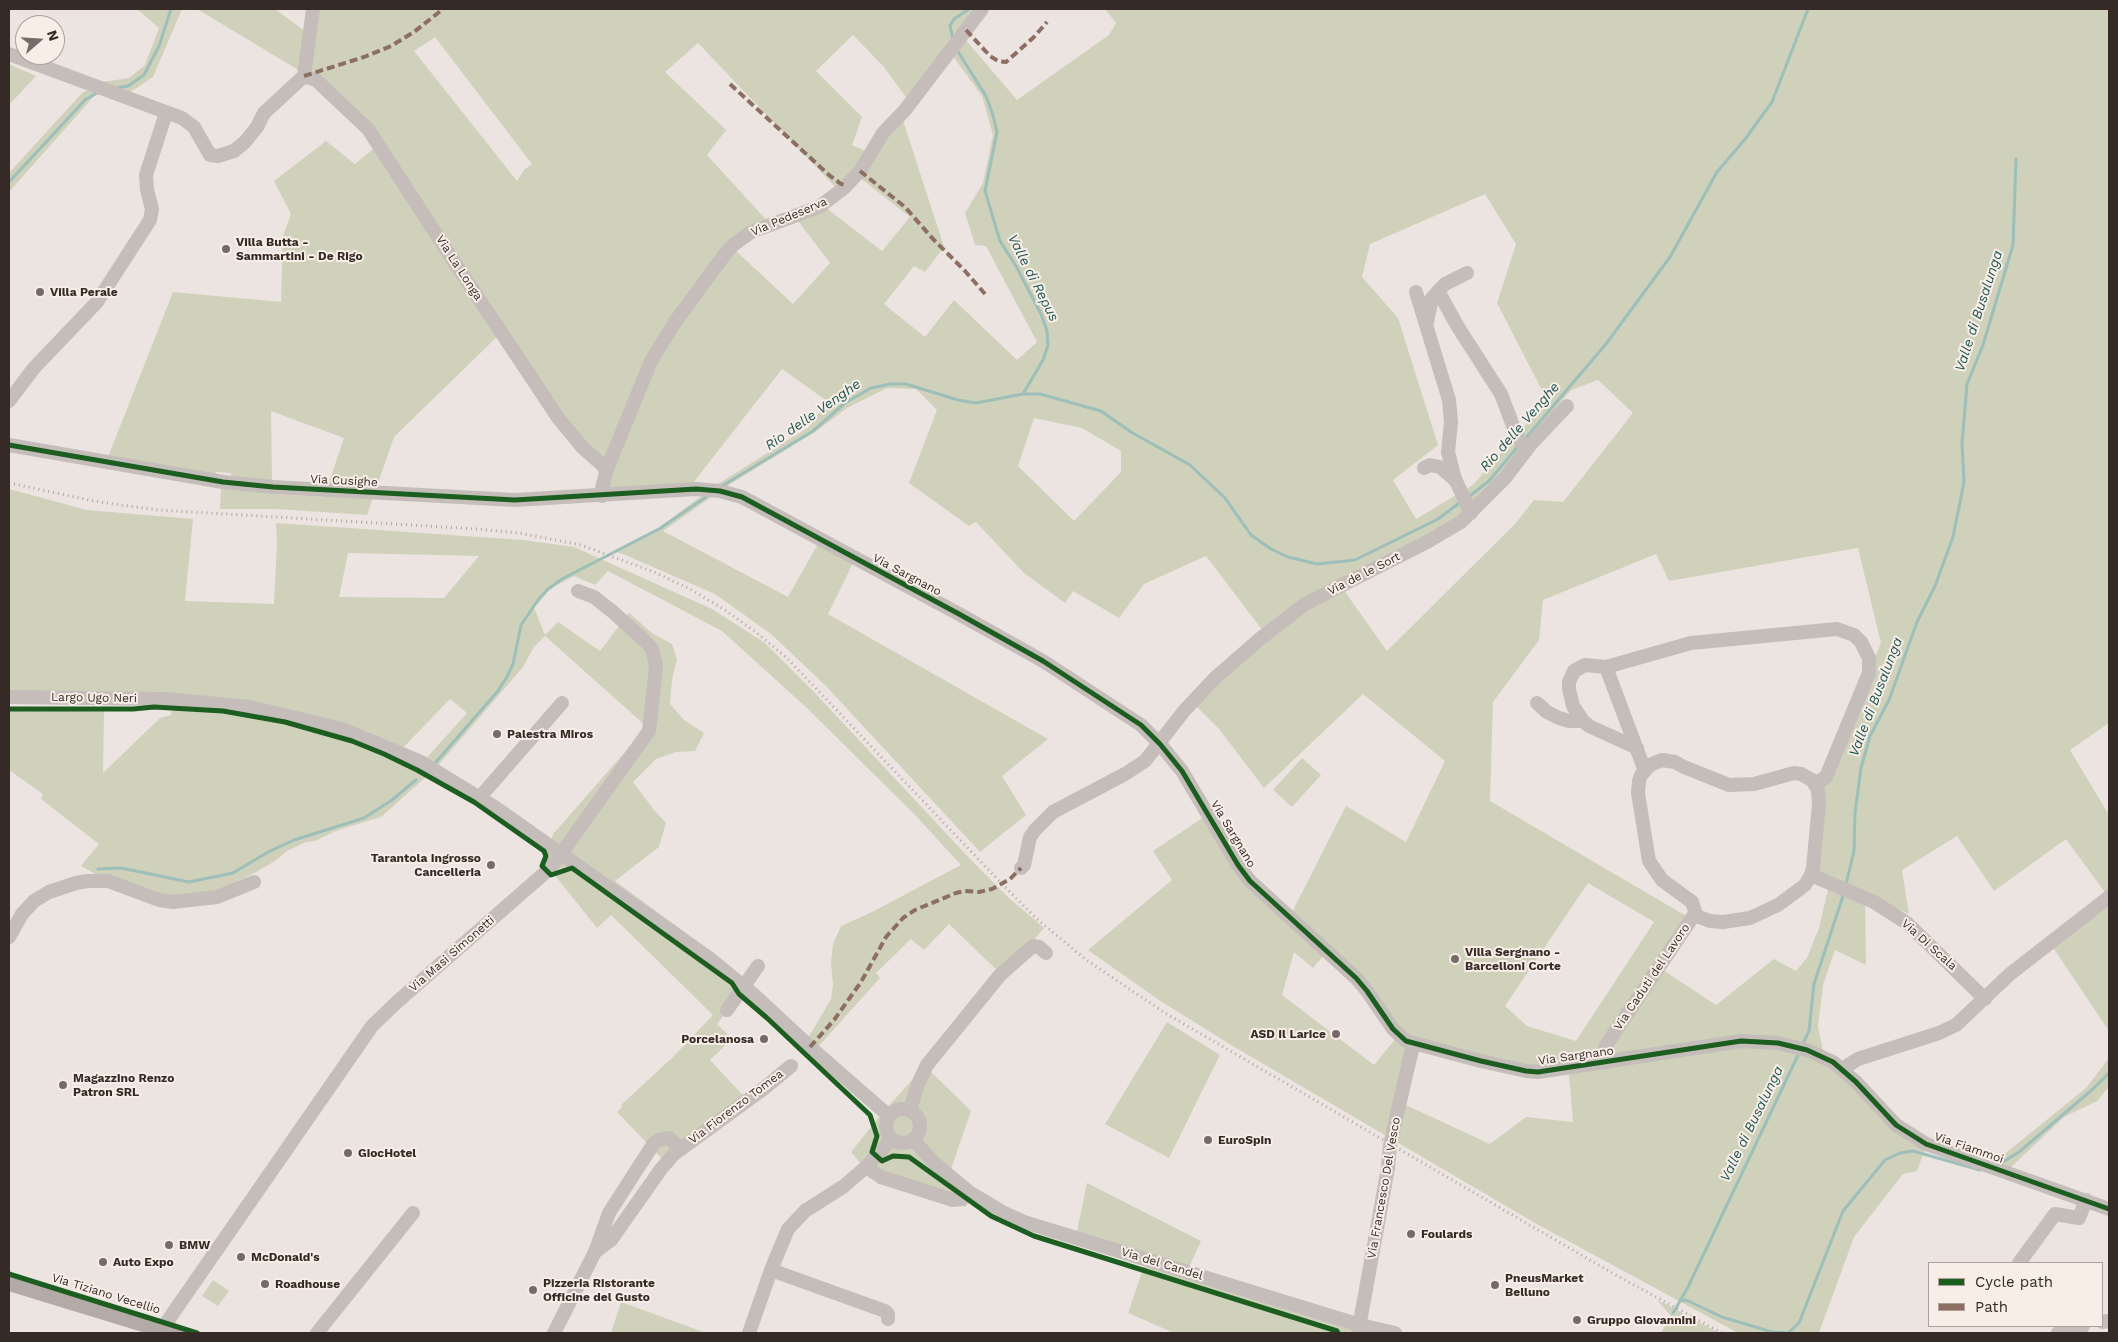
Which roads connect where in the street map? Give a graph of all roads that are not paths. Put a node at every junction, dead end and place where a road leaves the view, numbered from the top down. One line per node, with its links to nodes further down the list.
1 (313, 9): 4 (street)
2 (982, 9): 15 (street, Via Pedeserva)
3 (9, 54): 5 (street)
4 (304, 76): 5 (street); 15 (street, Via La Longa)
5 (166, 113): 10 (street)
6 (1468, 272): 7 (street)
7 (1438, 291): 9 (street); 12 (street)
8 (1416, 292): 9 (street)
9 (1426, 326): 18 (street)
10 (9, 401)
11 (1567, 406): 12 (street, Via de le Sort)
12 (1522, 444): 18 (street, Via de le Sort)
13 (9, 445): 17 (street, Via Cusighe)
14 (1424, 468): 18 (street)
15 (607, 469): 17 (street, Via Pedeserva)
16 (680, 490): 17 (street, Via Cusighe); 25 (street, Via Sargnano)
17 (602, 496)
18 (1463, 497): 25 (street, Via de le Sort)
19 (578, 591): 30 (street, Via Masi Simonetti)
20 (1606, 667): 24 (street); 26 (street); 28 (street)
21 (9, 697): 29 (street, Largo Ugo Neri)
22 (562, 703): 29 (street)
23 (1537, 703): 24 (street)
24 (1583, 721): 26 (street)
25 (1160, 744): 31 (street); 42 (street, Via Sargnano)
26 (1637, 748): 27 (street)
27 (1645, 771): 28 (street); 35 (street, Via Caduti del Lavoro)
28 (1815, 784): 32 (street)
29 (480, 797): 30 (street, Largo Ugo Neri)
30 (562, 853): 39 (street, Largo Ugo Neri); 65 (street, Via Masi Simonetti)
31 (1021, 868)
32 (1812, 875): 35 (street); 40 (street, Via Di Scala)
33 (254, 882): 36 (street)
34 (2109, 896): 40 (street)
35 (1694, 915): 43 (street, Via Caduti del Lavoro)
36 (9, 937)
37 (1046, 953): 46 (street)
38 (758, 966): 39 (street)
39 (744, 987): 41 (street); 47 (street, Largo Ugo Neri)
40 (1985, 999): 45 (street)
41 (727, 1010)
42 (1412, 1044): 43 (street, Via Sargnano); 64 (street, Via Francesco Del Vesco)
43 (1605, 1062): 45 (street, Via Sargnano)
44 (790, 1066): 50 (street, Via Fiorenzo Tomea)
45 (1844, 1070): 53 (street, Via Fiammoi)
46 (910, 1110): 47 (street); 49 (street)
47 (889, 1116): 48 (street)
48 (892, 1139): 49 (street); 51 (street)
49 (913, 1139): 52 (street, Via del Candel)
50 (681, 1149): 56 (street, Via Fiorenzo Tomea); 56 (street, Via Fiorenzo Tomea)
51 (866, 1168): 52 (street); 58 (street)
52 (970, 1193): 64 (street, Via del Candel)
53 (2086, 1200): 54 (street, Via Fiammoi); 57 (street)
54 (2109, 1209)
55 (413, 1214): 66 (street)
56 (595, 1252): 67 (street, Via Fiorenzo Tomea)
57 (2019, 1262)
58 (771, 1270): 60 (street); 68 (street)
59 (9, 1282): 65 (main road, Via Tiziano Vecellio)
60 (834, 1292): 61 (street); 62 (street)
61 (830, 1306)
62 (888, 1319)
63 (2079, 1327): 70 (street)
64 (1359, 1329): 69 (street, Via del Candel)
65 (169, 1331)
66 (318, 1333)
67 (554, 1333)
68 (749, 1333)
69 (1395, 1333)
70 (2058, 1333)

